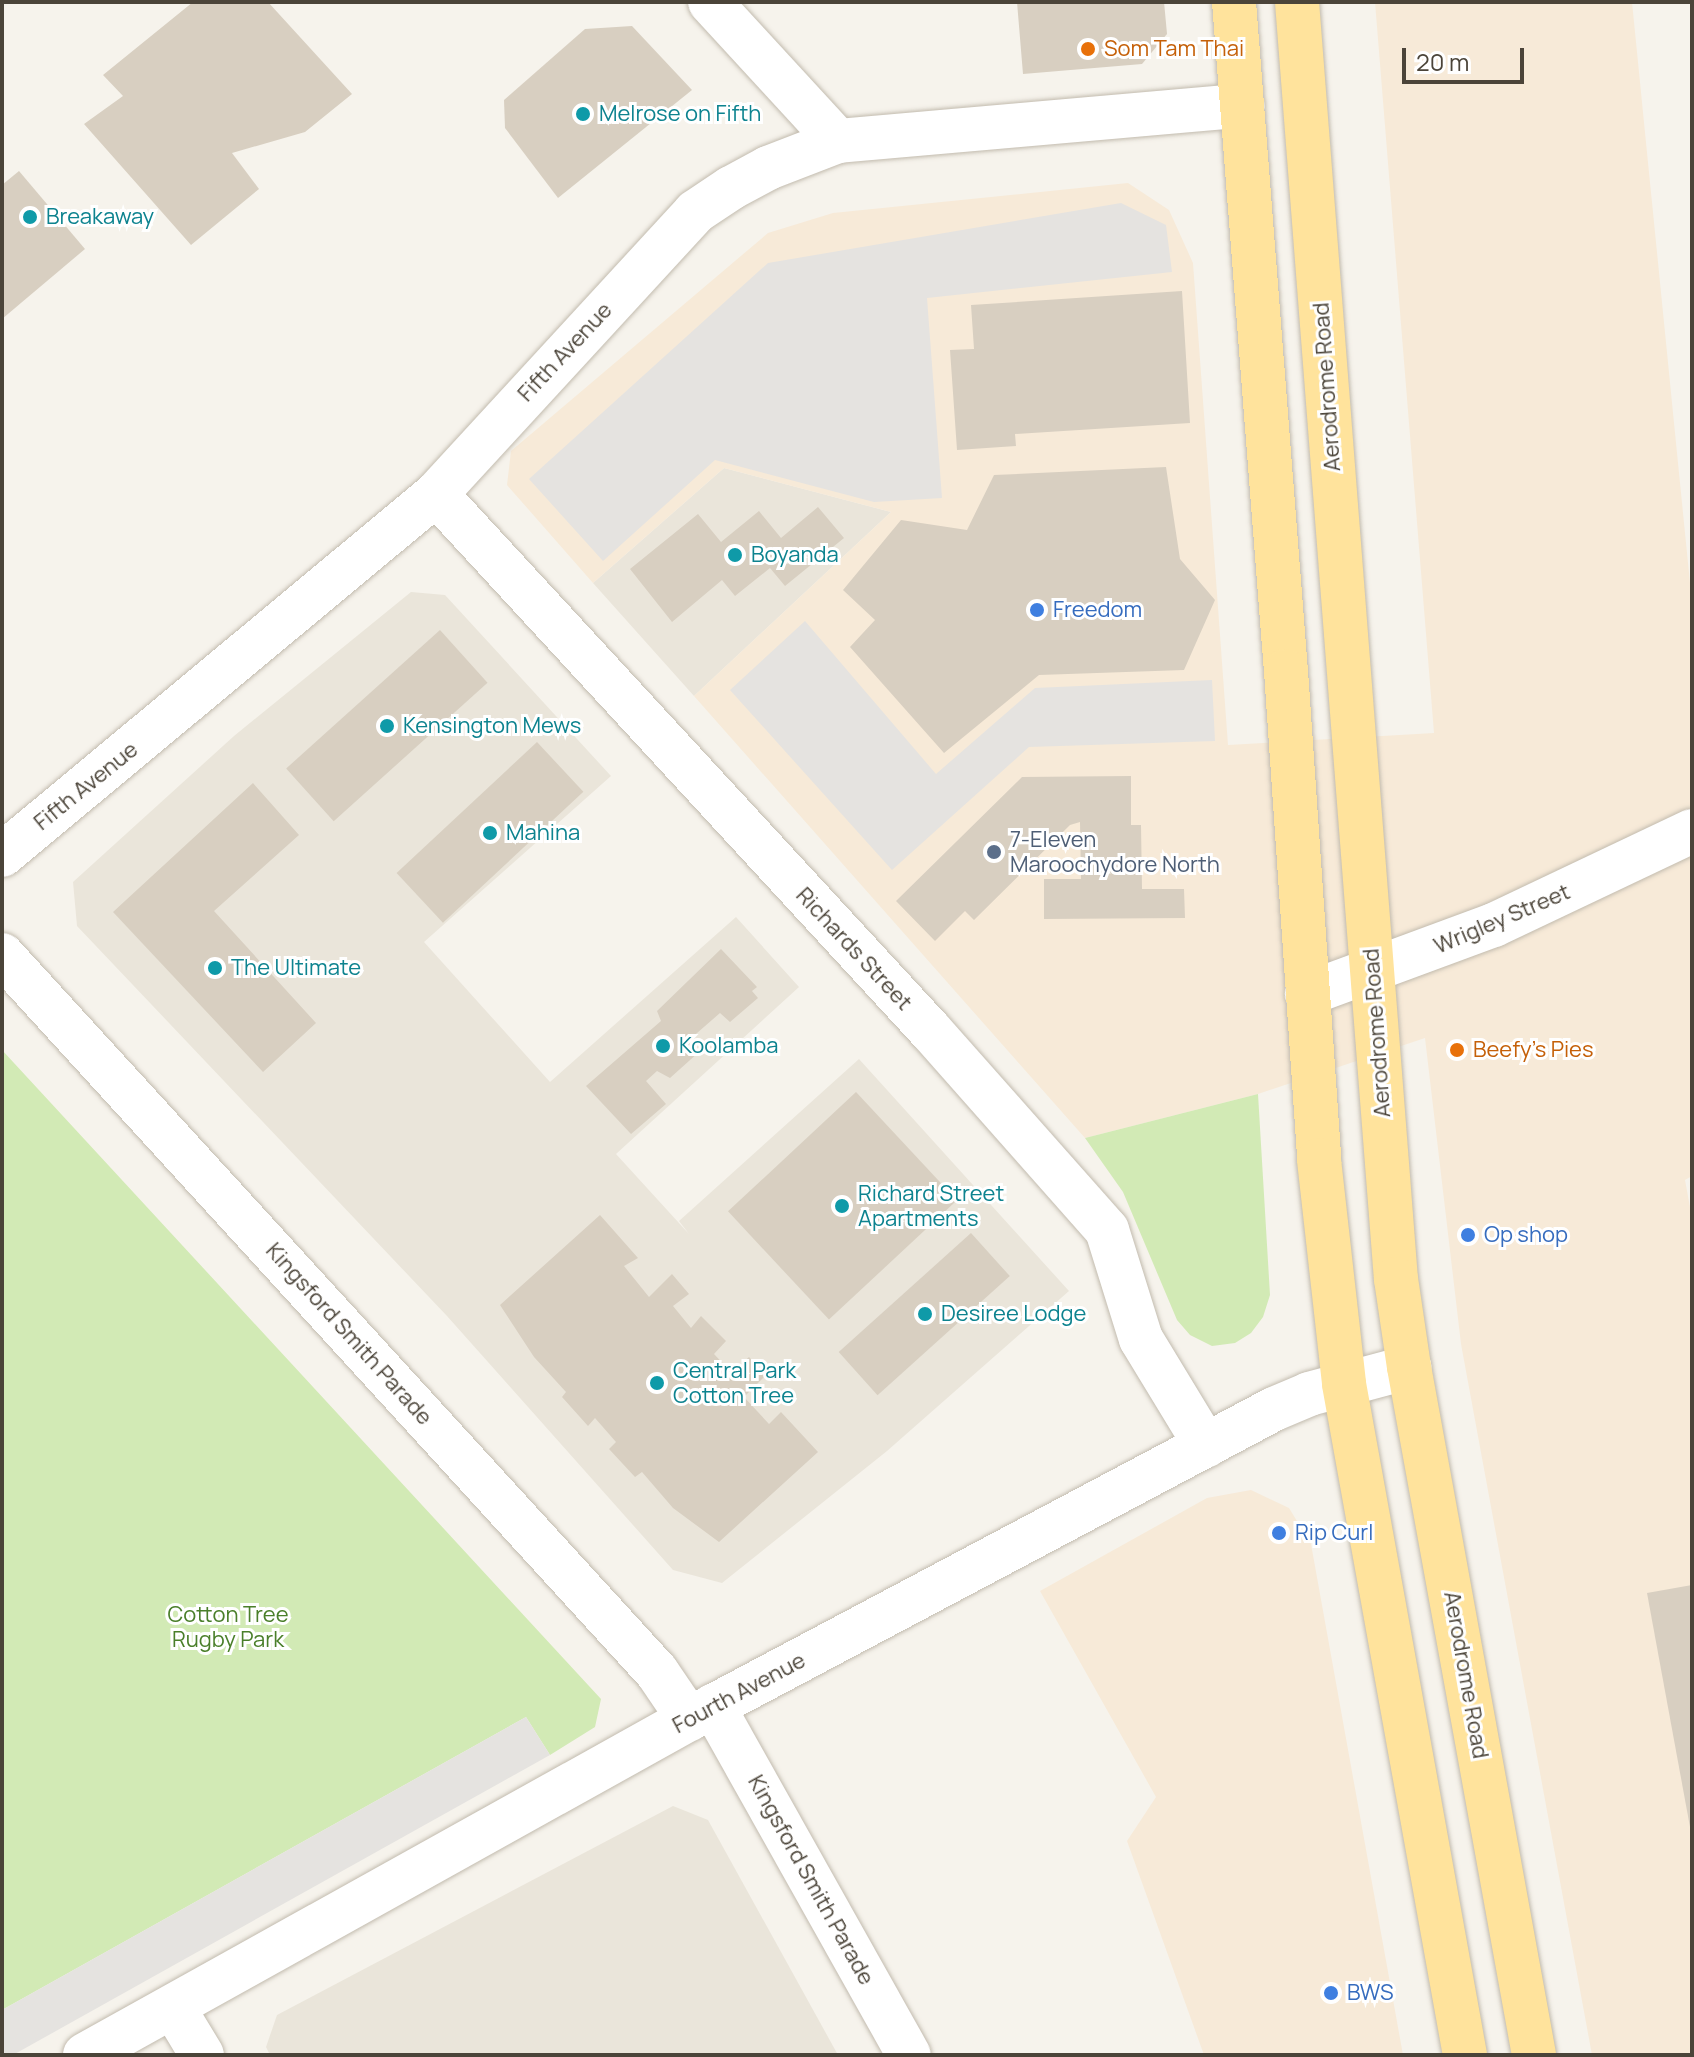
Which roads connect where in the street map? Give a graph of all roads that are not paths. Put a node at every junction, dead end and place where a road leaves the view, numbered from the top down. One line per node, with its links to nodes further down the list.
1 (710, 2): 5 (street)
2 (1234, 2): 4 (main road)
3 (1297, 2): 10 (main road, Aerodrome Road)
4 (1242, 106): 5 (street, Fifth Avenue); 11 (main road)
5 (838, 141): 6 (street, Fifth Avenue)
6 (436, 494): 8 (street, Fifth Avenue); 14 (street, Richards Street)
7 (1692, 831): 10 (street, Wrigley Street)
8 (2, 855)
9 (2, 955): 15 (street, Kingsford Smith Parade)
10 (1373, 971): 11 (street, Wrigley Street); 12 (main road, Aerodrome Road)
11 (1307, 994): 13 (main road)
12 (1409, 1367): 13 (street, Fourth Avenue); 21 (main road, Aerodrome Road)
13 (1344, 1384): 14 (street, Fourth Avenue); 20 (main road)
14 (1206, 1446): 15 (street, Fourth Avenue)
15 (701, 1712): 16 (street, Fourth Avenue); 19 (street, Kingsford Smith Parade)
16 (173, 2007): 17 (street, Fourth Avenue); 18 (street)
17 (85, 2055)
18 (202, 2055)
19 (909, 2055)
20 (1465, 2055)
21 (1534, 2055)

